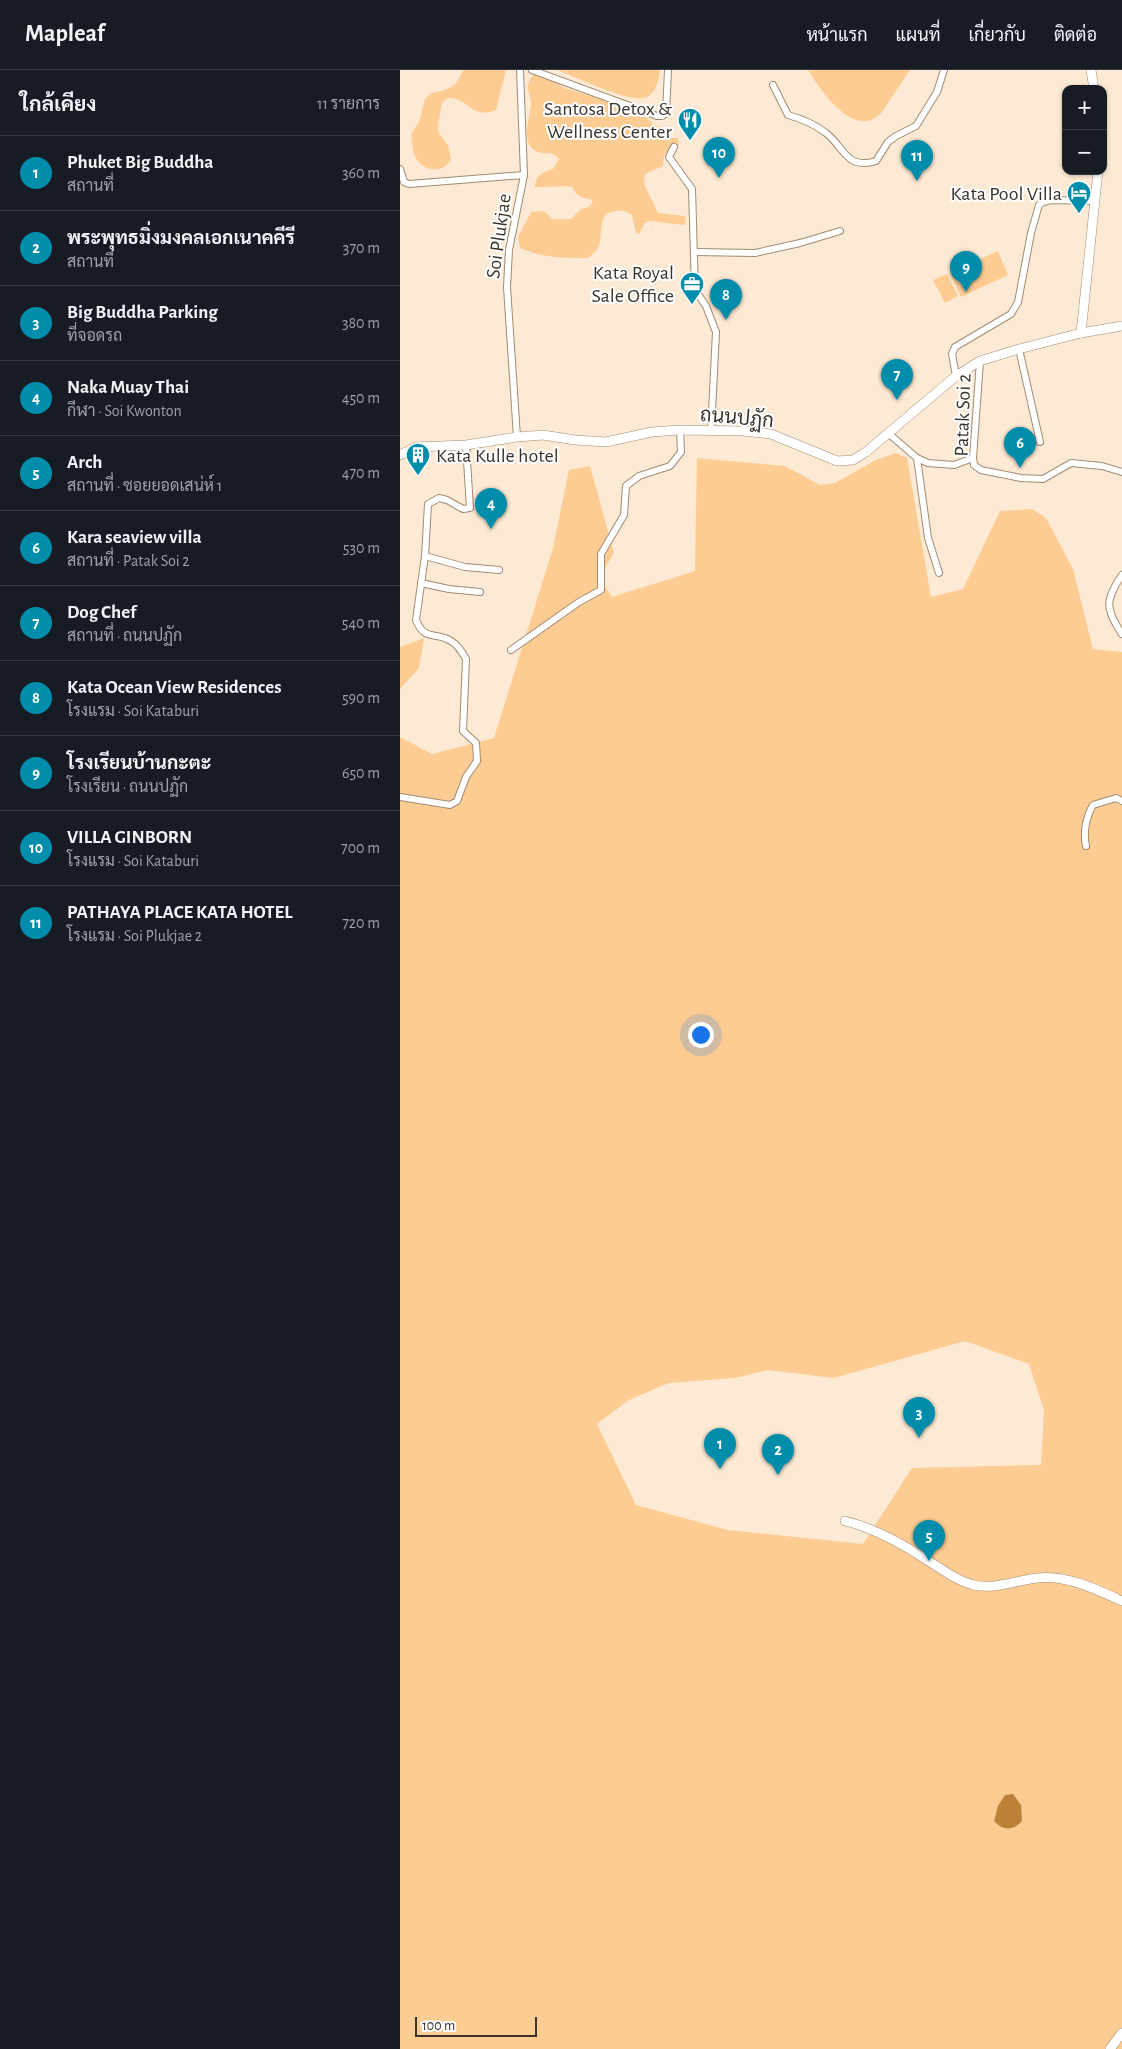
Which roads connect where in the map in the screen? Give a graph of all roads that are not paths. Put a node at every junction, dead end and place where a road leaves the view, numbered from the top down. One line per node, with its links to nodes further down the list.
1 (520, 70): 10 (street, Soi Plukjae)
2 (532, 70): 3 (street)
3 (668, 70)
4 (1091, 70): 7 (main road)
5 (943, 72): 6 (street)
6 (773, 85)
7 (1093, 85)
8 (674, 147): 14 (street)
9 (400, 169): 10 (street)
10 (524, 175): 23 (street, Soi Plukjae)
11 (1098, 175): 12 (main road)
12 (1095, 201): 16 (main road); 19 (street)
13 (840, 231): 14 (street)
14 (694, 252): 21 (street)
15 (1122, 326): 16 (main road, ถนนปฏัก)
16 (1080, 333): 17 (main road, ถนนปฏัก)
17 (1019, 349): 18 (main road, ถนนปฏัก); 24 (street)
18 (980, 361): 19 (main road, ถนนปฏัก); 28 (street, Patak Soi 2)
19 (956, 376): 22 (main road, ถนนปฏัก)
20 (680, 430): 21 (main road, ถนนปฏัก); 23 (main road, ถนนปฏัก); 37 (street)
21 (711, 431): 22 (main road, ถนนปฏัก)
22 (888, 434): 27 (street)
23 (516, 437): 25 (main road, ถนนปฏัก)
24 (1040, 442)
25 (466, 445): 26 (main road, ถนนปฏัก); 30 (street)
26 (400, 455)
27 (917, 458): 28 (street); 32 (street)
28 (973, 458): 29 (street, Patak Soi 2)
29 (1122, 472)
30 (424, 556): 31 (street); 34 (street)
31 (499, 570)
32 (939, 573)
33 (1122, 575): 36 (street)
34 (421, 583): 35 (street); 38 (street)
35 (480, 592)
36 (1122, 634)
37 (511, 650)
38 (400, 797)
39 (1122, 801): 40 (street)
40 (1086, 846)
41 (844, 1521): 42 (main road)
42 (1122, 1601)
43 (1122, 2033): 44 (main road)
44 (1110, 2049)

